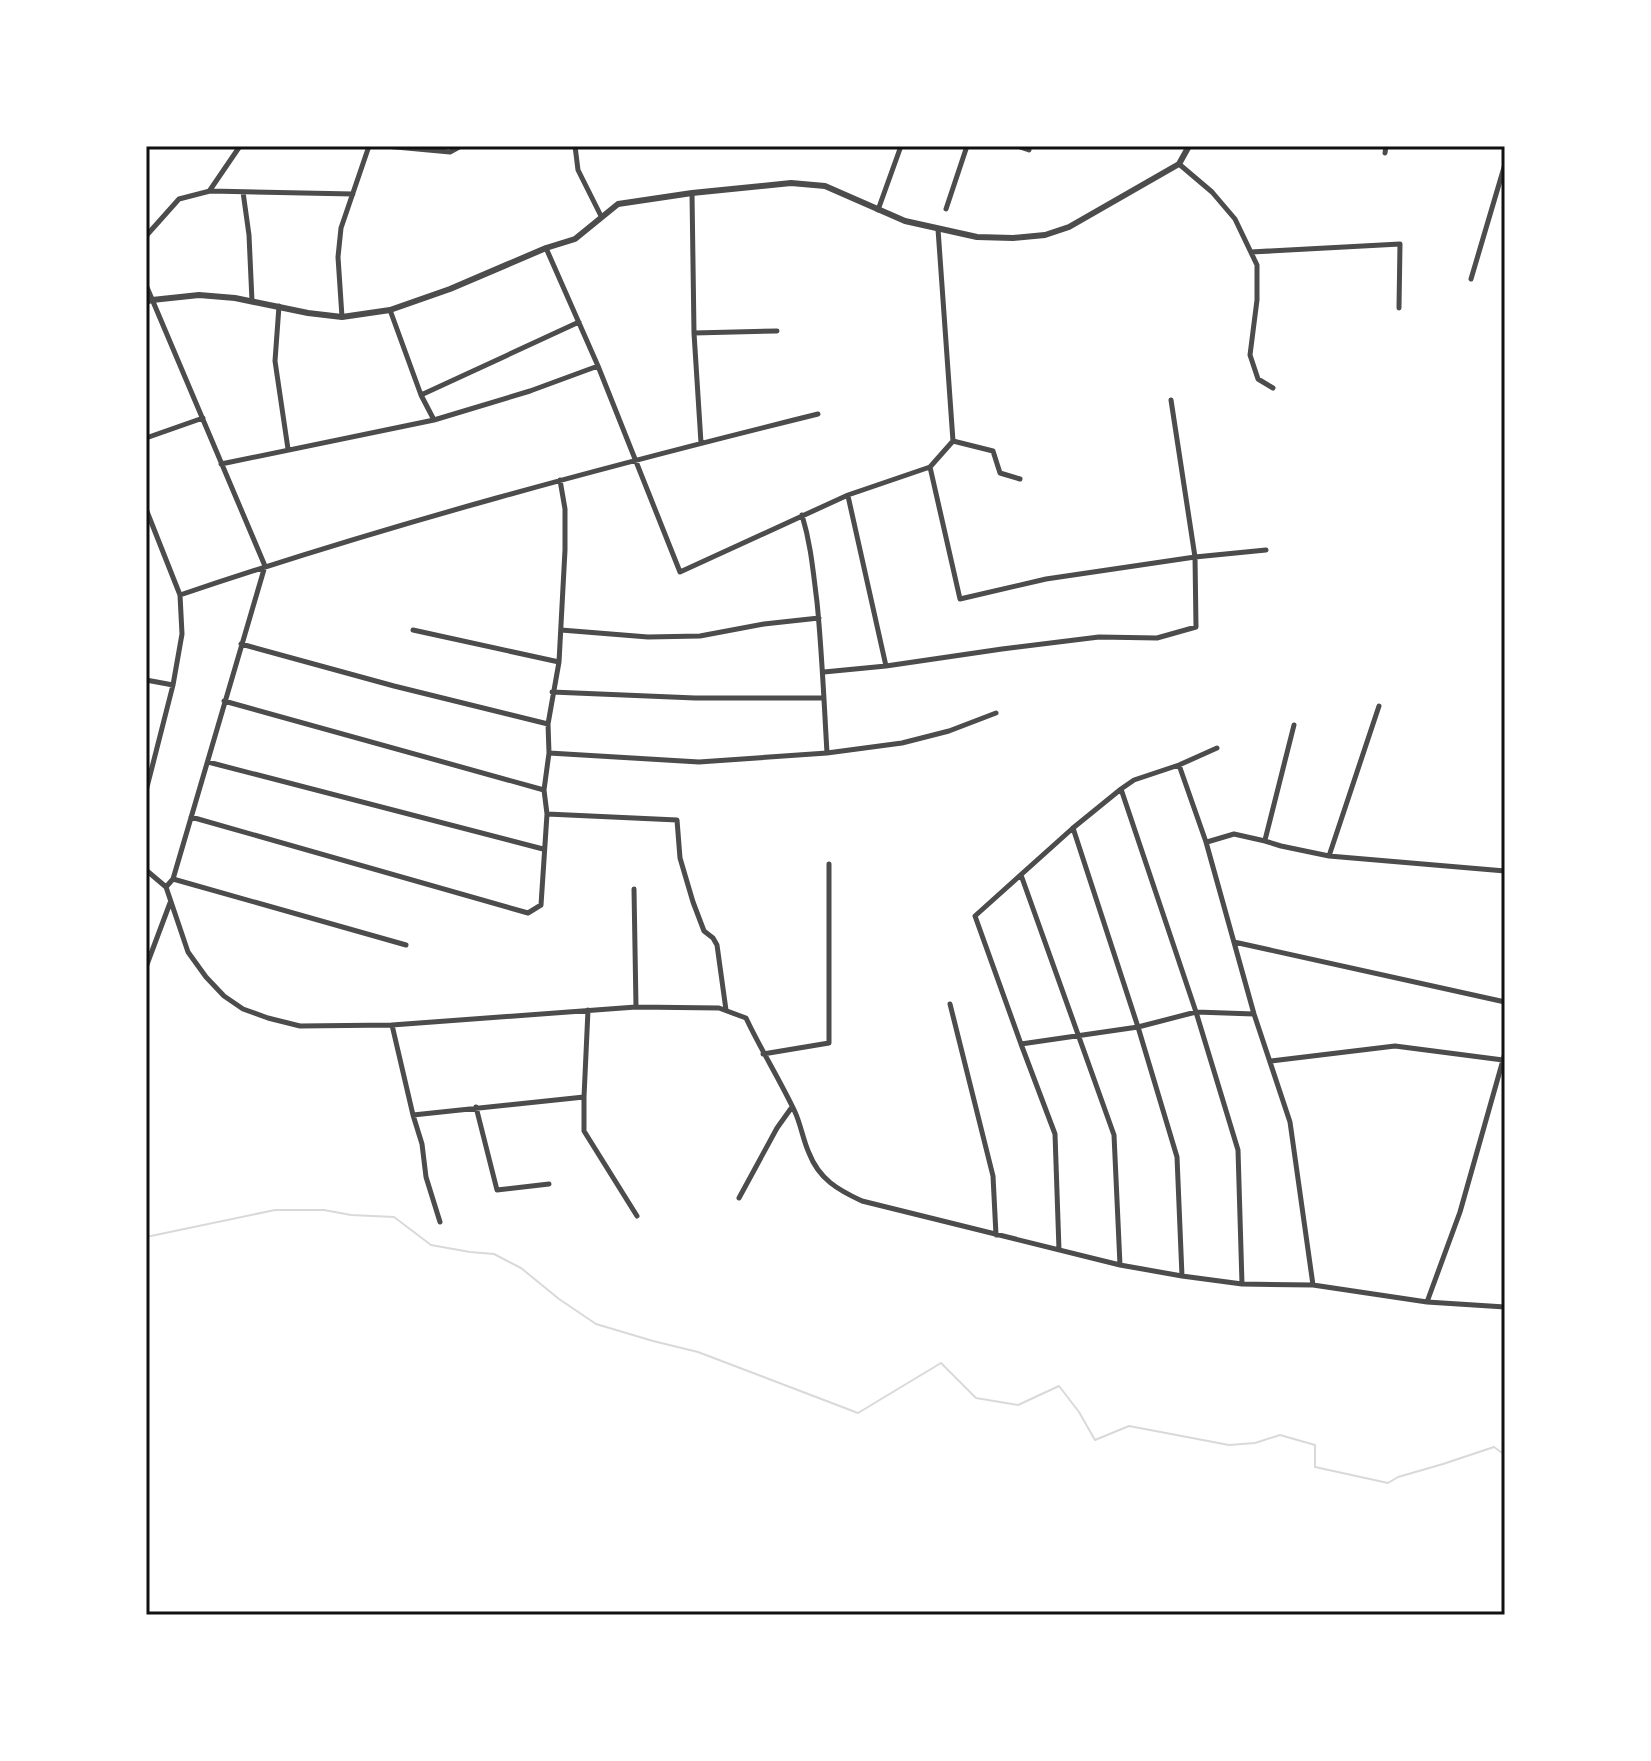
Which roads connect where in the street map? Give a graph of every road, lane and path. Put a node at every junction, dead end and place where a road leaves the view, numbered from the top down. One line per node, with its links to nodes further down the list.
1 (240, 146): 13 (street)
2 (369, 146): 16 (street)
3 (385, 146): 4 (street)
4 (461, 146)
5 (575, 146): 19 (street)
6 (901, 146): 18 (street)
7 (967, 146): 17 (street)
8 (1017, 146): 10 (street)
9 (1187, 147): 11 (street)
10 (1029, 150)
11 (1179, 164): 20 (street); 23 (street)
12 (1505, 164): 24 (street)
13 (210, 191): 14 (street); 21 (street)
14 (243, 192): 16 (street); 27 (street)
15 (692, 193): 18 (street); 19 (street); 34 (street)
16 (353, 194): 31 (street)
17 (946, 209)
18 (878, 210): 20 (street)
19 (601, 216): 22 (street)
20 (938, 229): 43 (street)
21 (146, 236)
22 (546, 248): 30 (street); 32 (street)
23 (1251, 252): 29 (street); 36 (street)
24 (1471, 279)
25 (146, 285): 26 (street)
26 (149, 301): 27 (street); 40 (street)
27 (252, 301): 28 (street)
28 (279, 306): 31 (street); 45 (street)
29 (1399, 308)
30 (390, 310): 31 (street); 37 (street)
31 (342, 317)
32 (579, 322): 35 (street); 37 (street)
33 (777, 331): 34 (street)
34 (694, 333): 44 (street)
35 (598, 366): 41 (street); 46 (street)
36 (1273, 388)
37 (421, 395): 41 (street)
38 (1171, 400): 55 (street)
39 (818, 414): 44 (street)
40 (203, 418): 42 (street); 47 (street)
41 (434, 420): 45 (street)
42 (146, 438)
43 (953, 441): 48 (street); 49 (street)
44 (701, 443): 46 (street)
45 (288, 449): 47 (street)
46 (636, 459): 50 (street); 53 (street)
47 (221, 464): 56 (street)
48 (930, 467): 51 (street); 55 (street)
49 (1020, 479)
50 (560, 480): 56 (street); 60 (street)
51 (848, 495): 53 (street); 63 (street)
52 (146, 509): 57 (street)
53 (802, 515): 58 (street)
54 (1266, 550): 55 (street)
55 (1195, 557): 63 (street)
56 (265, 566): 57 (street); 61 (street)
57 (180, 595): 66 (street)
58 (819, 618): 60 (street); 64 (street)
59 (413, 630): 62 (street)
60 (561, 630): 62 (street)
61 (241, 644): 69 (street); 72 (street)
62 (559, 662): 67 (street)
63 (886, 666): 64 (street)
64 (824, 672): 68 (street)
65 (146, 680): 66 (street)
66 (173, 685): 81 (street)
67 (552, 692): 68 (street); 72 (street)
68 (824, 698): 76 (street)
69 (224, 701): 77 (street); 80 (street)
70 (1379, 706): 88 (street)
71 (996, 713): 76 (street)
72 (548, 724): 75 (street)
73 (1294, 725): 85 (street)
74 (1217, 748): 78 (street)
75 (549, 753): 76 (street); 80 (street)
76 (827, 753)
77 (208, 762): 83 (street); 87 (street)
78 (1179, 765): 79 (street); 86 (street)
79 (1121, 789): 84 (street); 105 (street)
80 (544, 790): 82 (street)
81 (146, 791)
82 (547, 814): 87 (street); 104 (street)
83 (191, 817): 87 (street); 93 (street)
84 (1073, 828): 92 (street); 108 (street)
85 (1265, 841): 86 (street); 88 (street)
86 (1206, 842): 97 (street)
87 (543, 849)
88 (1329, 856): 91 (street)
89 (829, 864): 111 (street)
90 (146, 870): 94 (street)
91 (1505, 871)
92 (1021, 875): 109 (street); 110 (street)
93 (173, 879): 94 (street); 98 (street)
94 (166, 887): 96 (street)
95 (634, 889): 102 (street)
96 (171, 902): 99 (street); 107 (street)
97 (1234, 942): 100 (street); 106 (street)
98 (406, 945)
99 (146, 967)
100 (1505, 1002)
101 (950, 1004): 122 (street)
102 (636, 1007): 103 (street); 104 (street)
103 (588, 1010): 107 (street); 114 (street)
104 (726, 1011): 111 (street)
105 (1196, 1012): 106 (street); 108 (street); 126 (street)
106 (1254, 1014): 113 (street)
107 (392, 1025): 117 (street)
108 (1138, 1027): 109 (street); 125 (street)
109 (1080, 1036): 110 (street); 124 (street)
110 (1021, 1044): 123 (street)
111 (763, 1054): 116 (street)
112 (1504, 1056): 113 (street); 128 (street)
113 (1271, 1061): 127 (street)
114 (584, 1097): 115 (street); 120 (street)
115 (476, 1107): 117 (street); 118 (street)
116 (792, 1107): 119 (street); 122 (street)
117 (413, 1115): 121 (street)
118 (549, 1184)
119 (739, 1198)
120 (637, 1216)
121 (440, 1222)
122 (996, 1235): 123 (street)
123 (1059, 1250): 124 (street)
124 (1120, 1265): 125 (street)
125 (1182, 1276): 126 (street)
126 (1242, 1284): 127 (street)
127 (1313, 1285): 128 (street)
128 (1427, 1302): 129 (street)
129 (1505, 1307)

